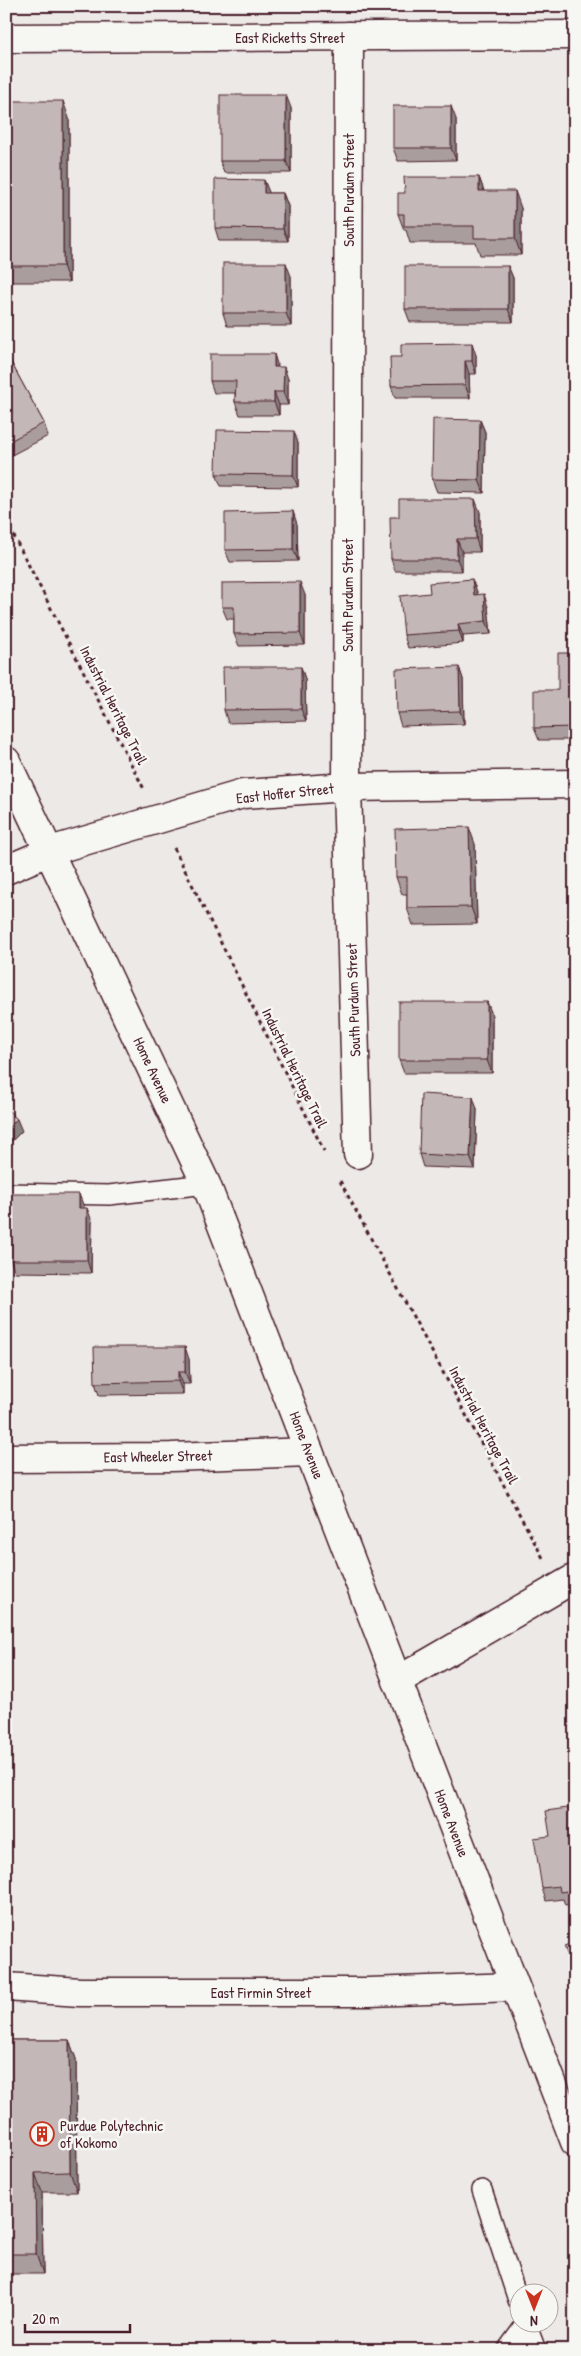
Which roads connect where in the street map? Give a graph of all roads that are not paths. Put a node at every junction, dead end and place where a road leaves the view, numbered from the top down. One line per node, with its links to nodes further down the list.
1 (575, 35): 2 (street, East Ricketts Street)
2 (349, 36): 3 (street, East Ricketts Street); 6 (street, South Purdum Street)
3 (6, 38)
4 (6, 761): 7 (street, Home Avenue)
5 (575, 784): 6 (street, East Hoffer Street)
6 (347, 787): 7 (street, East Hoffer Street); 9 (street, South Purdum Street)
7 (50, 851): 8 (street, East Hoffer Street); 10 (street, Home Avenue)
8 (6, 870)
9 (358, 1154)
10 (206, 1184): 11 (lane); 12 (street, Home Avenue)
11 (6, 1193)
12 (310, 1452): 13 (street, East Wheeler Street); 15 (street, Home Avenue)
13 (6, 1458)
14 (567, 1583): 15 (street)
15 (398, 1681): 17 (street, Home Avenue)
16 (6, 1987): 17 (street, East Firmin Street)
17 (515, 1987): 18 (street, Home Avenue)
18 (575, 2142)
19 (482, 2190): 20 (lane)
20 (513, 2284)
21 (519, 2334): 23 (lane)
22 (530, 2334): 24 (lane)
23 (507, 2350)
24 (536, 2350)

